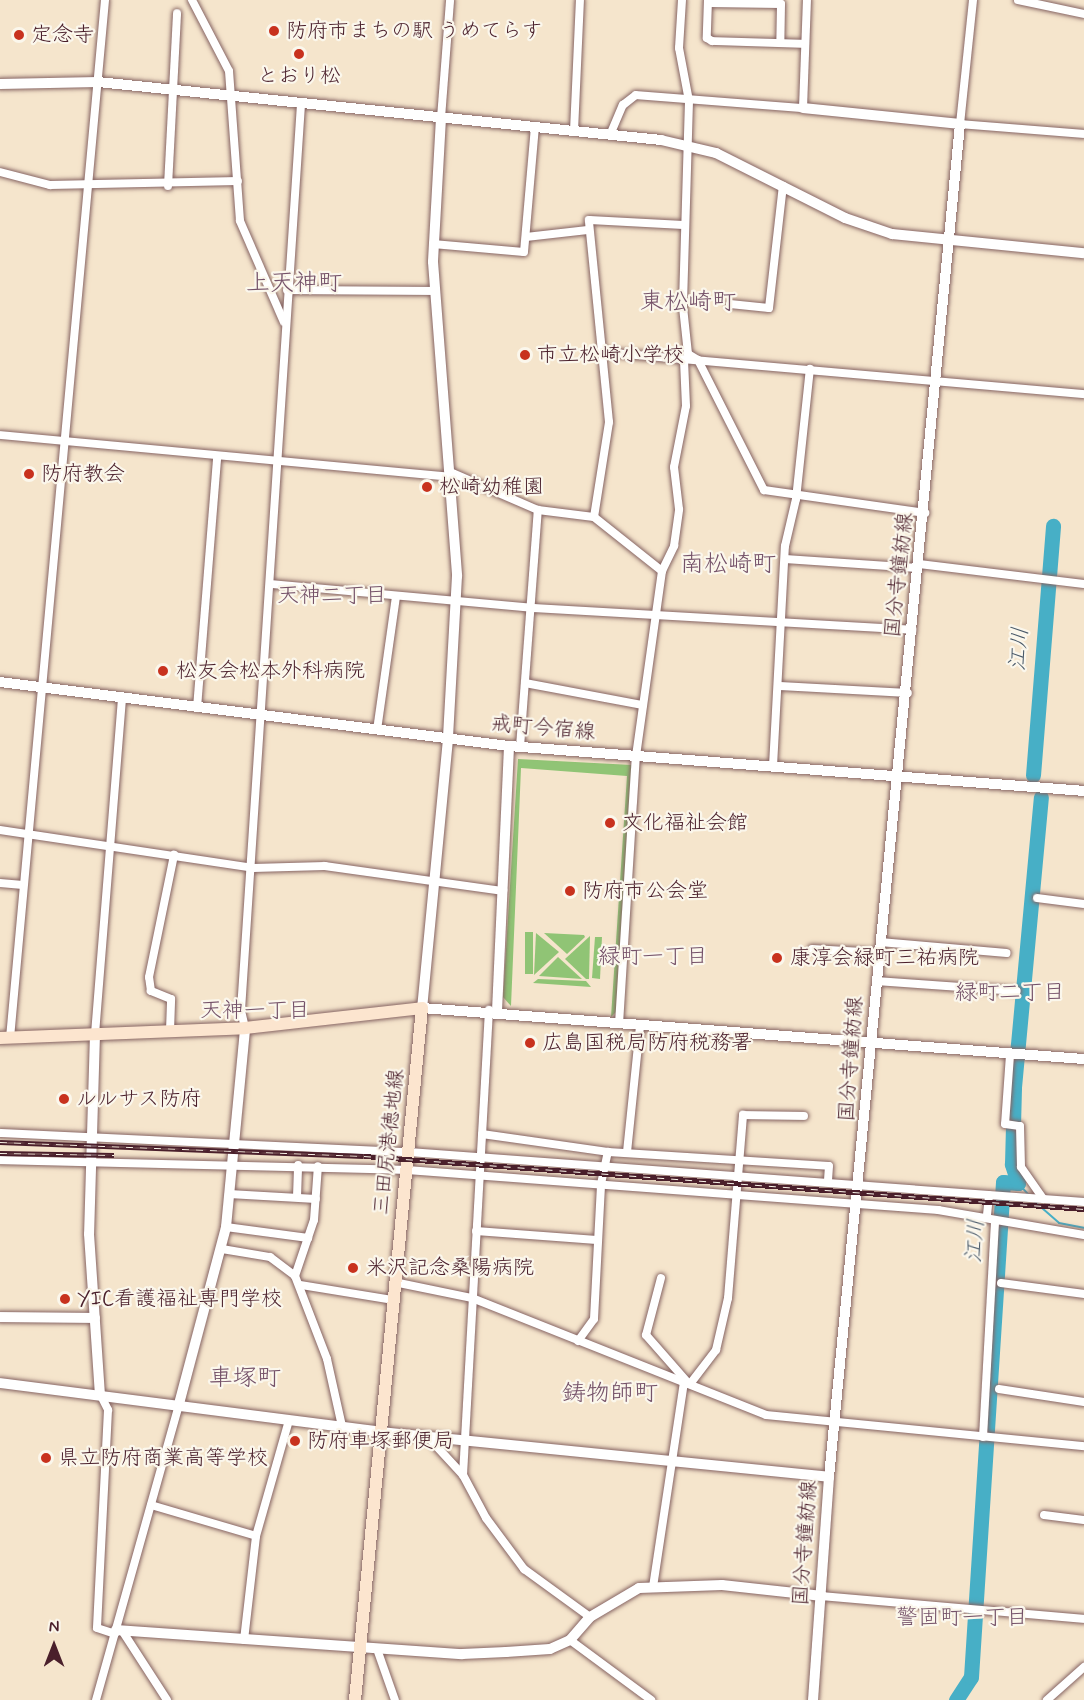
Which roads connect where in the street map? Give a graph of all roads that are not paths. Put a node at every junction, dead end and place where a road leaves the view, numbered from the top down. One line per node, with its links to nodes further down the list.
1 (105, 0): 14 (street)
2 (192, 0): 17 (street)
3 (450, 0): 21 (street)
4 (580, 0): 24 (street)
5 (682, 0): 18 (street)
6 (807, 0): 13 (street)
7 (973, 0): 22 (street)
8 (1018, 0): 11 (street)
9 (709, 1): 12 (street); 12 (street)
10 (177, 13): 16 (street)
11 (1084, 14)
12 (780, 43): 13 (street)
13 (805, 44): 20 (street)
14 (98, 82): 15 (street); 16 (street); 30 (street)
15 (0, 84)
16 (176, 90): 17 (street); 31 (street)
17 (233, 99): 19 (street); 29 (street)
18 (689, 101): 20 (street); 26 (street); 27 (street)
19 (301, 104): 21 (street); 39 (street)
20 (803, 108): 22 (street)
21 (441, 118): 23 (street); 37 (street)
22 (960, 124): 25 (street); 36 (street, 国分寺鐘紡線)
23 (535, 128): 24 (street); 35 (street)
24 (574, 131): 26 (street)
25 (1084, 134)
26 (610, 135): 27 (street)
27 (687, 145): 32 (street); 33 (street)
28 (0, 172): 30 (street)
29 (237, 181): 31 (street); 42 (street)
30 (88, 185): 31 (street); 50 (street)
31 (168, 186)
32 (783, 186): 36 (street); 41 (street)
33 (684, 225): 34 (street); 44 (street)
34 (588, 230): 35 (street); 43 (street)
35 (526, 237): 37 (street)
36 (950, 242): 38 (street); 47 (street, 国分寺鐘紡線)
37 (433, 244): 40 (street)
38 (1084, 252)
39 (286, 290): 40 (street); 42 (street)
40 (435, 291): 53 (street)
41 (729, 304)
42 (284, 322): 52 (street)
43 (603, 352): 45 (street); 57 (street)
44 (698, 360): 45 (street); 46 (street); 54 (street)
45 (684, 361): 60 (street)
46 (810, 369): 47 (street); 54 (street)
47 (936, 380): 48 (street); 56 (street, 国分寺鐘紡線)
48 (1084, 394)
49 (0, 435): 50 (street)
50 (64, 443): 51 (street); 72 (street)
51 (217, 458): 52 (street); 76 (street)
52 (278, 461): 53 (street); 61 (street)
53 (450, 474): 55 (street); 64 (street)
54 (796, 499): 56 (street); 58 (street)
55 (538, 510): 57 (street); 65 (street)
56 (925, 513): 59 (street, 国分寺鐘紡線)
57 (594, 517): 60 (street)
58 (785, 559): 59 (street); 67 (street)
59 (919, 566): 62 (street); 68 (street, 国分寺鐘紡線)
60 (662, 571): 66 (street)
61 (271, 584): 63 (street); 77 (street)
62 (1084, 584)
63 (396, 596): 64 (street); 78 (street)
64 (457, 600): 65 (street); 79 (street)
65 (533, 608): 66 (street); 70 (street)
66 (656, 616): 67 (street); 75 (street)
67 (783, 622): 68 (street); 71 (street)
68 (912, 630): 73 (street, 国分寺鐘紡線)
69 (0, 682): 72 (street, 戒町今宿線)
70 (525, 683): 75 (street); 80 (street)
71 (780, 686): 73 (street); 82 (street)
72 (42, 688): 74 (street, 戒町今宿線); 86 (street)
73 (908, 693): 83 (street, 国分寺鐘紡線)
74 (122, 699): 76 (street, 戒町今宿線); 87 (street)
75 (643, 705): 81 (street)
76 (197, 708): 77 (street, 戒町今宿線)
77 (262, 716): 78 (street, 戒町今宿線); 89 (street)
78 (377, 730): 79 (street, 戒町今宿線)
79 (448, 739): 80 (street, 戒町今宿線); 90 (street)
80 (514, 746): 81 (street, 戒町今宿線); 93 (street)
81 (636, 756): 82 (street, 戒町今宿線); 103 (street)
82 (773, 766): 83 (street, 戒町今宿線)
83 (897, 778): 84 (street, 戒町今宿線); 96 (street, 国分寺鐘紡線)
84 (1084, 791)
85 (0, 830): 86 (street)
86 (27, 833): 87 (street); 92 (street)
87 (109, 844): 88 (street); 107 (street)
88 (174, 855): 89 (street); 106 (street)
89 (253, 868): 90 (street); 105 (street)
90 (434, 882): 93 (street); 101 (street)
91 (0, 883): 92 (street)
92 (23, 885): 108 (street)
93 (503, 891): 102 (street)
94 (1037, 898): 95 (street)
95 (1084, 904)
96 (880, 947): 97 (street); 98 (street); 99 (street, 国分寺鐘紡線)
97 (812, 949)
98 (1007, 953)
99 (876, 981): 100 (street); 109 (street, 国分寺鐘紡線)
100 (1017, 991)
101 (422, 1008): 102 (street); 105 (main road); 117 (main road, 三田尻港徳地線)
102 (493, 1010): 103 (street); 114 (street)
103 (619, 1024): 104 (street)
104 (640, 1026): 109 (street); 119 (street)
105 (245, 1028): 106 (main road); 116 (street)
106 (171, 1031): 107 (main road)
107 (95, 1034): 108 (main road); 115 (street)
108 (5, 1038)
109 (870, 1044): 110 (street); 133 (street, 国分寺鐘紡線)
110 (1010, 1054): 111 (street); 139 (street)
111 (1084, 1059)
112 (804, 1116): 121 (street)
113 (0, 1133): 115 (street)
114 (482, 1134): 118 (street); 120 (street)
115 (93, 1137): 116 (street); 123 (street)
116 (233, 1141): 117 (street); 124 (street)
117 (409, 1152): 120 (street); 128 (main road, 三田尻港徳地線)
118 (608, 1152): 119 (street); 127 (street)
119 (627, 1152): 121 (street)
120 (482, 1157): 127 (street); 129 (street)
121 (738, 1159): 130 (street); 131 (street)
122 (0, 1160): 123 (street)
123 (91, 1161): 124 (street); 159 (street)
124 (231, 1163): 125 (street); 134 (street)
125 (298, 1166): 126 (street); 137 (street)
126 (318, 1166): 128 (street); 138 (street)
127 (608, 1166): 130 (street); 132 (street)
128 (407, 1170): 129 (street); 152 (main road, 三田尻港徳地線)
129 (479, 1175): 132 (street); 145 (street)
130 (736, 1175): 131 (street); 135 (street)
131 (828, 1182): 133 (street)
132 (601, 1184): 135 (street); 148 (street)
133 (857, 1184): 136 (street); 141 (street, 国分寺鐘紡線)
134 (229, 1194): 137 (street); 144 (street)
135 (735, 1194): 141 (street); 162 (street)
136 (989, 1195): 139 (street); 142 (street)
137 (297, 1197): 138 (street)
138 (316, 1199): 147 (street)
139 (1043, 1199): 140 (street)
140 (1084, 1202)
141 (855, 1203): 142 (street); 168 (street, 国分寺鐘紡線)
142 (987, 1215): 143 (street)
143 (996, 1222): 146 (street); 172 (street)
144 (226, 1227): 147 (street); 149 (street)
145 (476, 1231): 148 (street); 156 (street)
146 (1084, 1236)
147 (308, 1238): 150 (street)
148 (597, 1240): 160 (street)
149 (222, 1249): 150 (street); 166 (street)
150 (295, 1275): 154 (street)
151 (661, 1278): 162 (street)
152 (394, 1282): 156 (street); 157 (main road, 三田尻港徳地線)
153 (1001, 1283): 155 (street)
154 (301, 1285): 157 (street); 169 (street)
155 (1084, 1294)
156 (472, 1298): 160 (street); 173 (street)
157 (393, 1300): 170 (main road, 三田尻港徳地線)
158 (0, 1317): 159 (street)
159 (95, 1318): 164 (street)
160 (578, 1341): 162 (street)
161 (0, 1383): 164 (street)
162 (687, 1384): 168 (street); 175 (street)
163 (999, 1389): 165 (street)
164 (100, 1394): 166 (street); 186 (street)
165 (1084, 1401)
166 (179, 1404): 167 (street); 178 (street)
167 (289, 1419): 169 (street); 181 (street)
168 (836, 1422): 172 (street); 177 (street, 国分寺鐘紡線)
169 (342, 1426): 170 (street)
170 (380, 1432): 171 (street); 189 (main road, 三田尻港徳地線)
171 (427, 1436): 173 (street); 176 (street)
172 (982, 1437): 174 (street)
173 (463, 1440): 175 (street); 176 (street)
174 (1084, 1446)
175 (670, 1461): 177 (street); 182 (street)
176 (463, 1475): 184 (street)
177 (829, 1477): 183 (street, 国分寺鐘紡線)
178 (151, 1505): 181 (street); 186 (street)
179 (1044, 1515): 180 (street)
180 (1084, 1520)
181 (256, 1536): 187 (street)
182 (652, 1587): 183 (street); 184 (street)
183 (822, 1596): 185 (street); 198 (street, 国分寺鐘紡線)
184 (590, 1617): 188 (street)
185 (1084, 1619)
186 (118, 1632): 187 (street); 193 (street); 194 (street)
187 (244, 1640): 189 (street)
188 (570, 1640): 190 (street); 197 (street)
189 (360, 1648): 190 (street); 195 (main road, 三田尻港徳地線)
190 (377, 1648): 196 (street)
191 (1084, 1667): 192 (street)
192 (1052, 1698)
193 (96, 1700)
194 (167, 1700)
195 (355, 1700)
196 (395, 1700)
197 (651, 1700)
198 (813, 1700)

